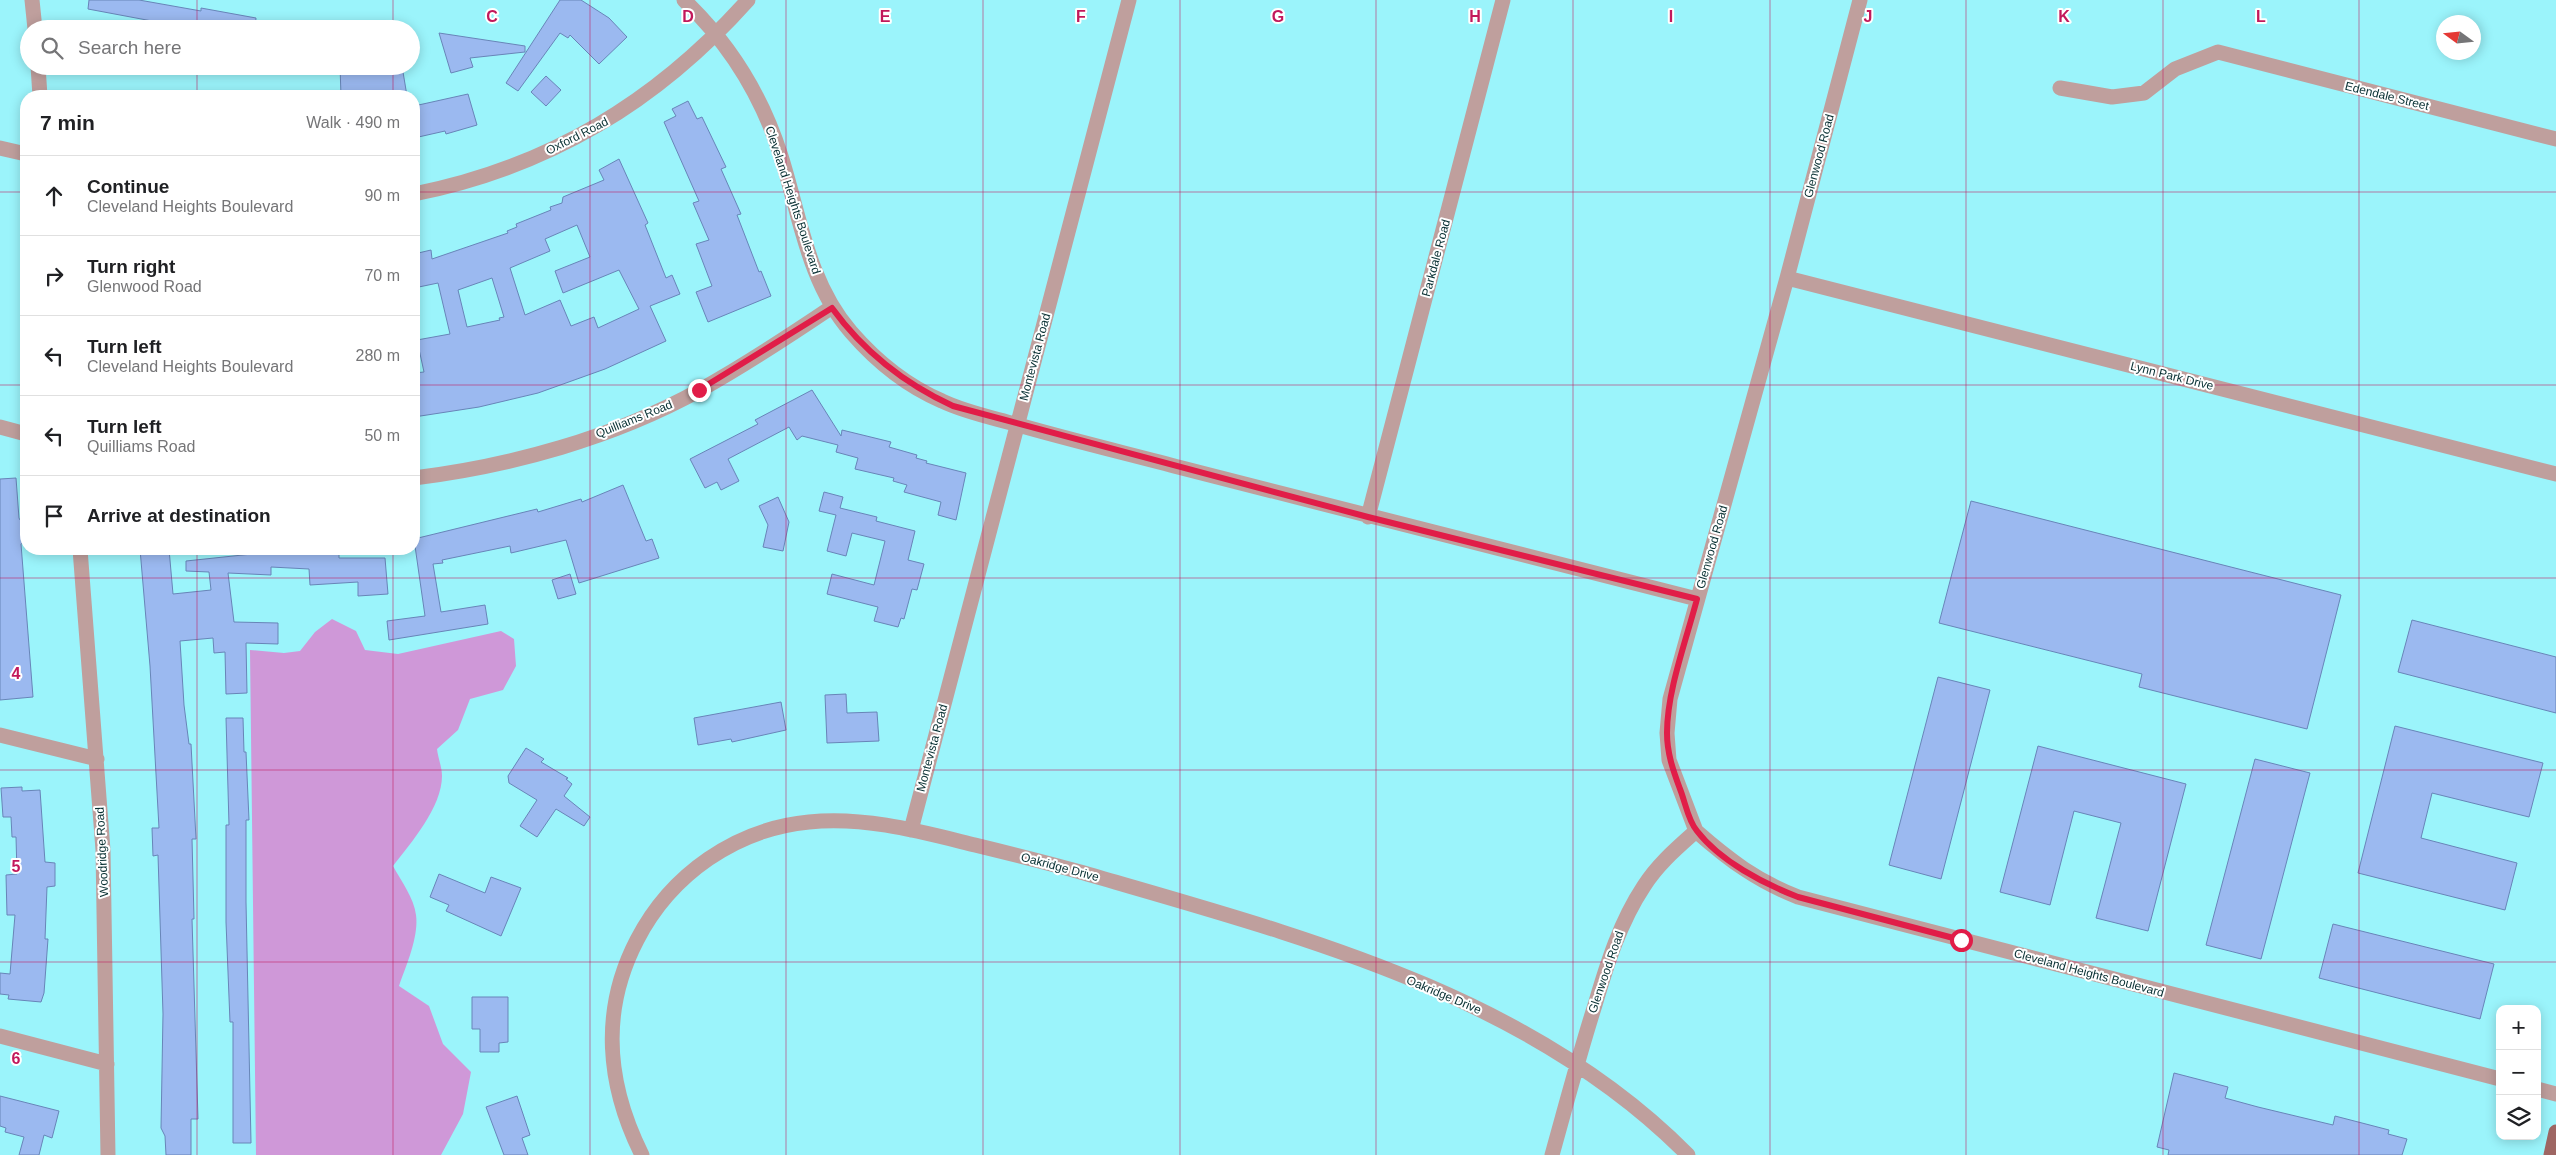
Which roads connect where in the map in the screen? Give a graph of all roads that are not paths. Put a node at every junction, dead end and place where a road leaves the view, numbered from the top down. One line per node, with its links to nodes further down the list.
1 (32, 0): 7 (street)
2 (684, 0): 8 (street, Cleveland Heights Boulevard)
3 (748, 0): 8 (street, Oxford Road)
4 (1129, 0): 18 (street, Montevista Road)
5 (1503, 0): 23 (street, Parkdale Road)
6 (1860, 0): 16 (street, Glenwood Road)
7 (33, 20)
8 (717, 34): 15 (street, Oxford Road); 17 (street, Cleveland Heights Boulevard)
9 (39, 75): 11 (street)
10 (2060, 88): 12 (street, Edendale Street)
11 (40, 90)
12 (2556, 139)
13 (0, 148): 14 (street)
14 (20, 153)
15 (420, 193)
16 (1787, 278): 21 (street, Lynn Park Drive); 25 (street, Glenwood Road)
17 (832, 308): 18 (street, Cleveland Heights Boulevard); 22 (street, Quilliams Road)
18 (1017, 424): 23 (street, Cleveland Heights Boulevard); 28 (street, Montevista Road)
19 (0, 427): 20 (street)
20 (20, 432)
21 (2556, 474)
22 (420, 477)
23 (1368, 517): 25 (street, Cleveland Heights Boulevard)
24 (80, 555): 27 (street, Woodridge Road)
25 (1697, 599): 29 (street, Glenwood Road)
26 (0, 735): 27 (street)
27 (96, 760): 31 (street, Woodridge Road)
28 (911, 830): 32 (street, Oakridge Drive); 38 (street, Oakridge Drive)
29 (1696, 831): 32 (street, Glenwood Road); 33 (street, Cleveland Heights Boulevard)
30 (0, 1036): 31 (street)
31 (107, 1064): 37 (street, Woodridge Road)
32 (1577, 1064): 39 (street, Glenwood Road); 40 (street, Oakridge Drive)
33 (2496, 1078)
34 (2541, 1090): 35 (street)
35 (2556, 1094)
36 (2556, 1132): 41 (main road)
37 (108, 1155)
38 (642, 1155)
39 (1552, 1155)
40 (1688, 1155)
41 (2551, 1155)

